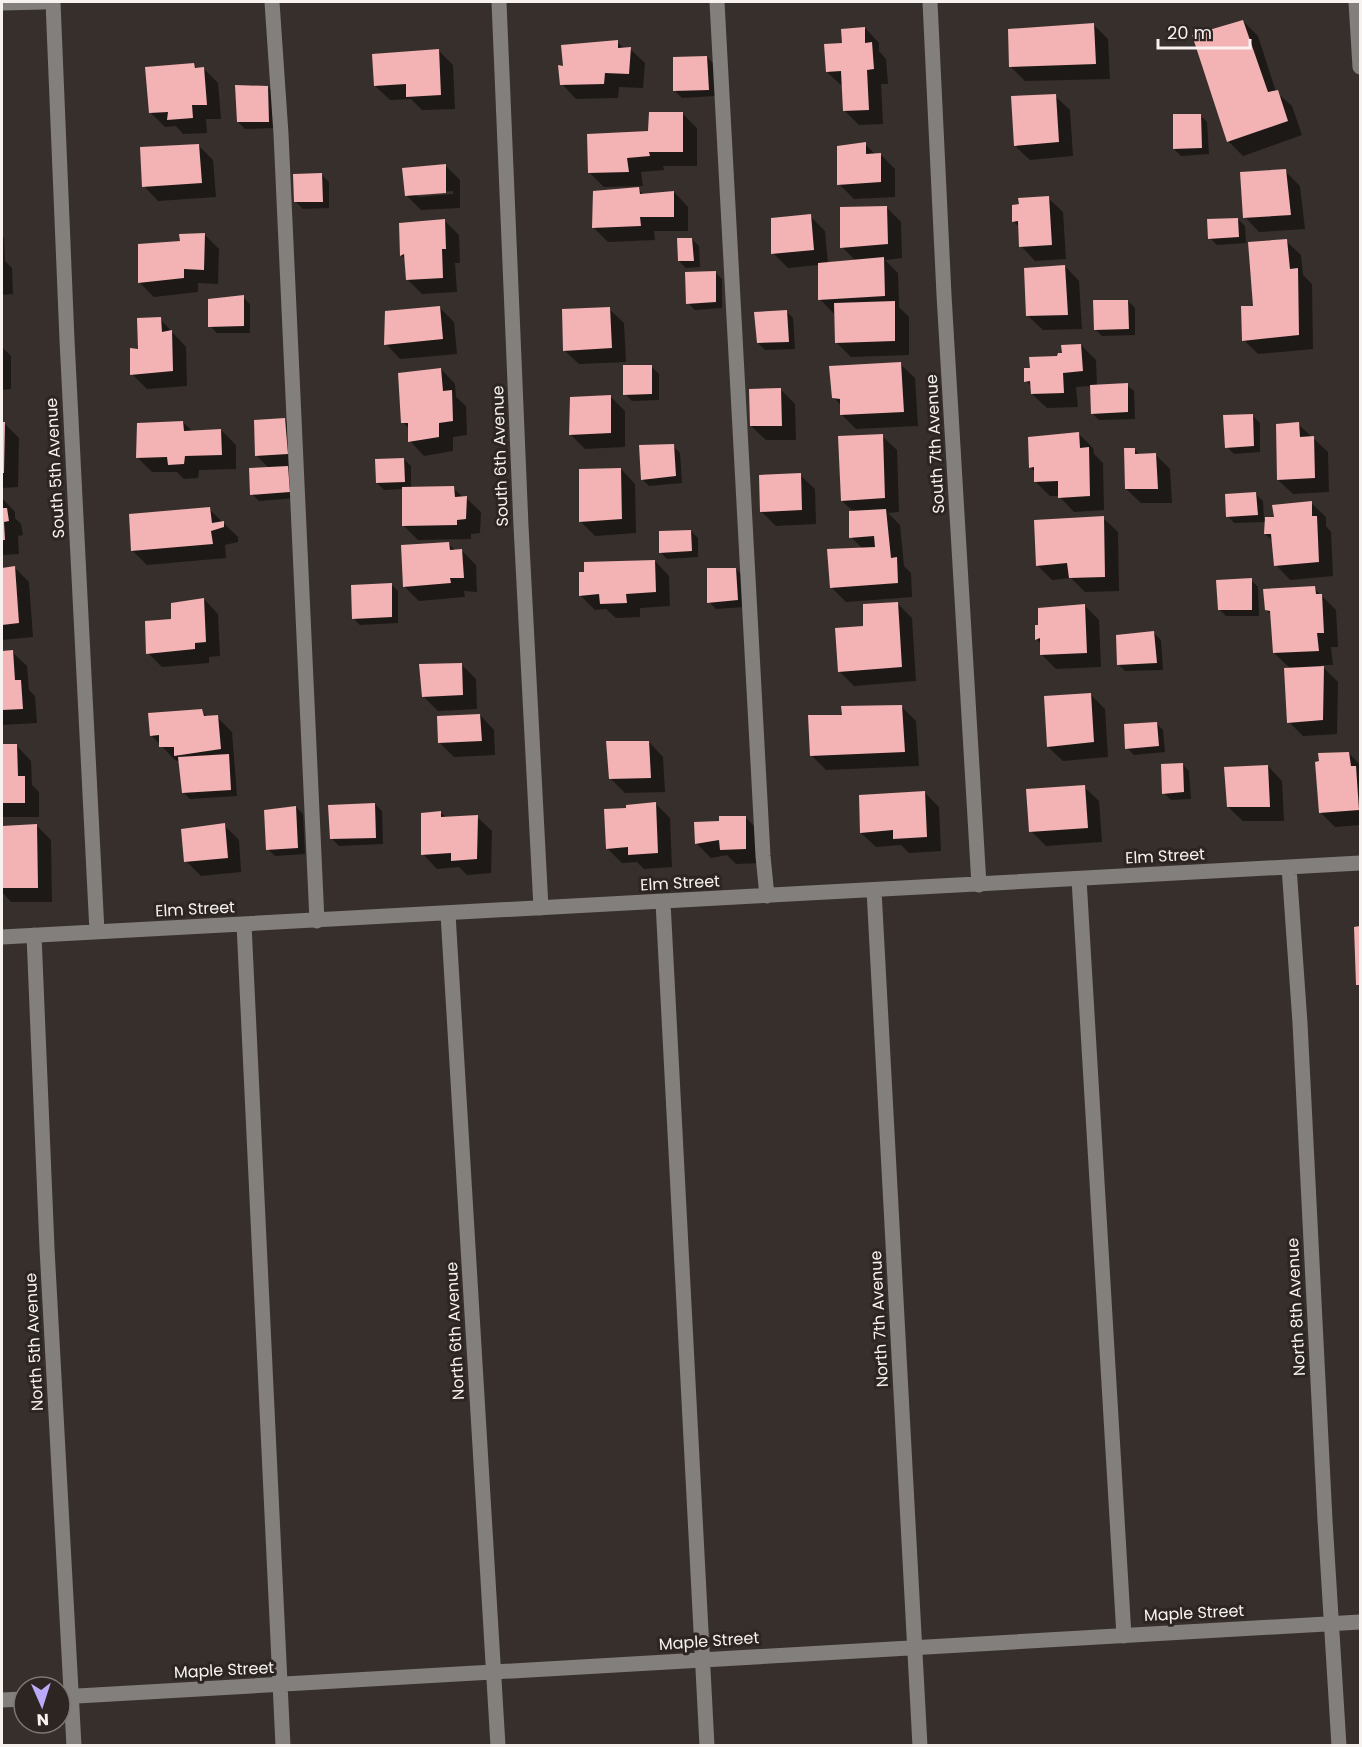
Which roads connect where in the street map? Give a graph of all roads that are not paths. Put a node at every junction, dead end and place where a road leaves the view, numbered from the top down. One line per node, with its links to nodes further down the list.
1 (43, 2): 8 (street)
2 (53, 2): 21 (street, South 5th Avenue)
3 (272, 2): 19 (street)
4 (499, 2): 17 (street, South 6th Avenue)
5 (717, 2): 15 (street)
6 (930, 2): 13 (street, South 7th Avenue)
7 (1356, 2): 9 (street)
8 (2, 3)
9 (1360, 67)
10 (1360, 863): 11 (street, Elm Street)
11 (1289, 867): 12 (street, Elm Street); 25 (street, North 8th Avenue)
12 (1079, 879): 13 (street, Elm Street); 26 (street)
13 (979, 885): 14 (street, Elm Street)
14 (874, 890): 15 (street, Elm Street); 27 (street, North 7th Avenue)
15 (766, 896): 16 (street, Elm Street)
16 (663, 902): 17 (street, Elm Street); 28 (street)
17 (541, 908): 18 (street, Elm Street)
18 (448, 914): 19 (street, Elm Street); 29 (street, North 6th Avenue)
19 (317, 921): 20 (street, Elm Street)
20 (244, 924): 21 (street, Elm Street); 31 (street)
21 (97, 932): 22 (street, Elm Street)
22 (34, 936): 23 (street, Elm Street); 30 (street, North 5th Avenue)
23 (2, 937)
24 (1360, 1622): 25 (street, Maple Street)
25 (1332, 1623): 26 (street, Maple Street); 37 (street, North 8th Avenue)
26 (1124, 1636): 27 (street, Maple Street)
27 (915, 1646): 28 (street, Maple Street); 36 (street, North 7th Avenue)
28 (702, 1660): 29 (street, Maple Street); 35 (street)
29 (494, 1673): 31 (street, Maple Street); 34 (street, North 6th Avenue)
30 (65, 1675)
31 (279, 1685): 32 (street, Maple Street); 33 (street)
32 (72, 1697)
33 (283, 1746)
34 (498, 1746)
35 (707, 1746)
36 (920, 1746)
37 (1339, 1746)

